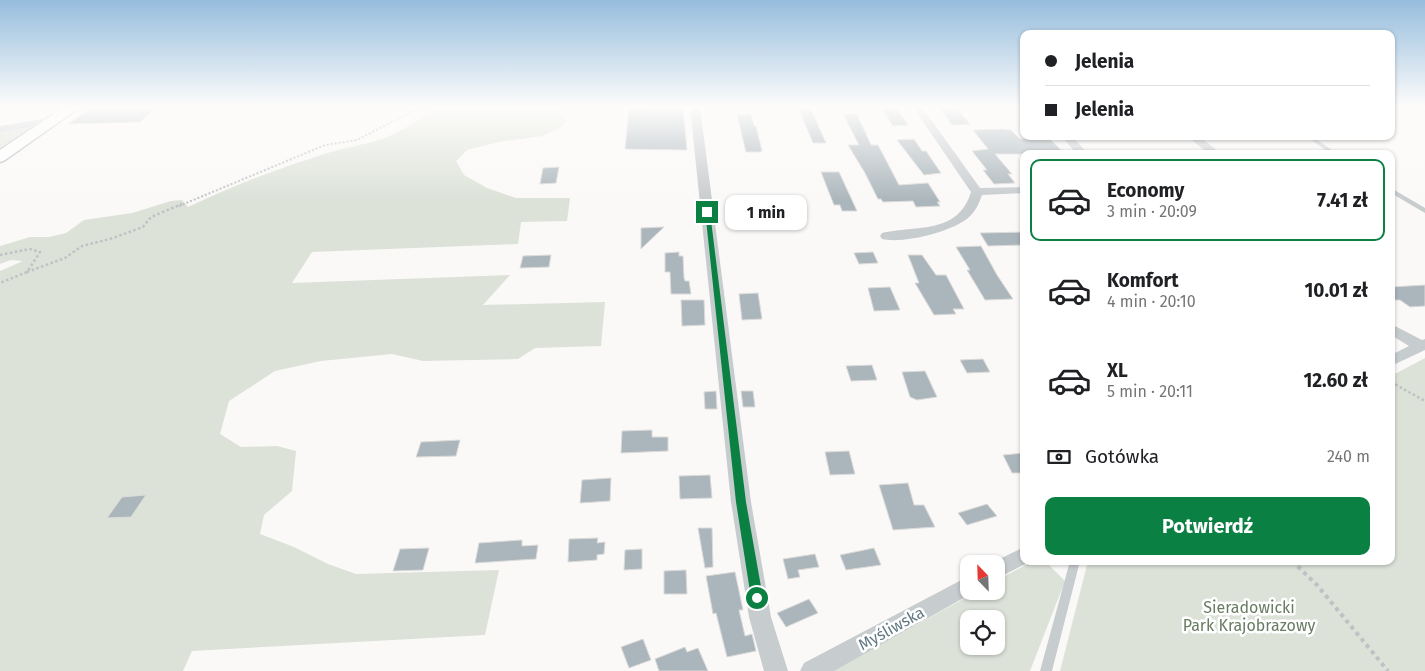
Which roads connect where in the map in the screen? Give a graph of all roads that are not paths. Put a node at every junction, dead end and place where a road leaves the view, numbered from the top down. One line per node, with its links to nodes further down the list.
1 (28, 138): 10 (street)
2 (699, 138): 23 (street)
3 (939, 138): 12 (street)
4 (1070, 140): 7 (street)
5 (1197, 140): 8 (street)
6 (1314, 140): 9 (lane)
7 (1079, 150)
8 (1211, 150)
9 (1329, 150)
10 (0, 157)
11 (1020, 190): 12 (street)
12 (977, 192): 15 (street)
13 (1395, 192): 14 (lane)
14 (1425, 211)
15 (886, 236)
16 (1395, 330): 17 (street)
17 (1423, 345): 18 (street)
18 (1395, 360)
19 (1020, 557): 20 (street)
20 (1005, 565)
21 (1074, 565): 25 (lane)
22 (960, 590): 24 (street, Myśliwska)
23 (776, 671)
24 (812, 671)
25 (1046, 671)

